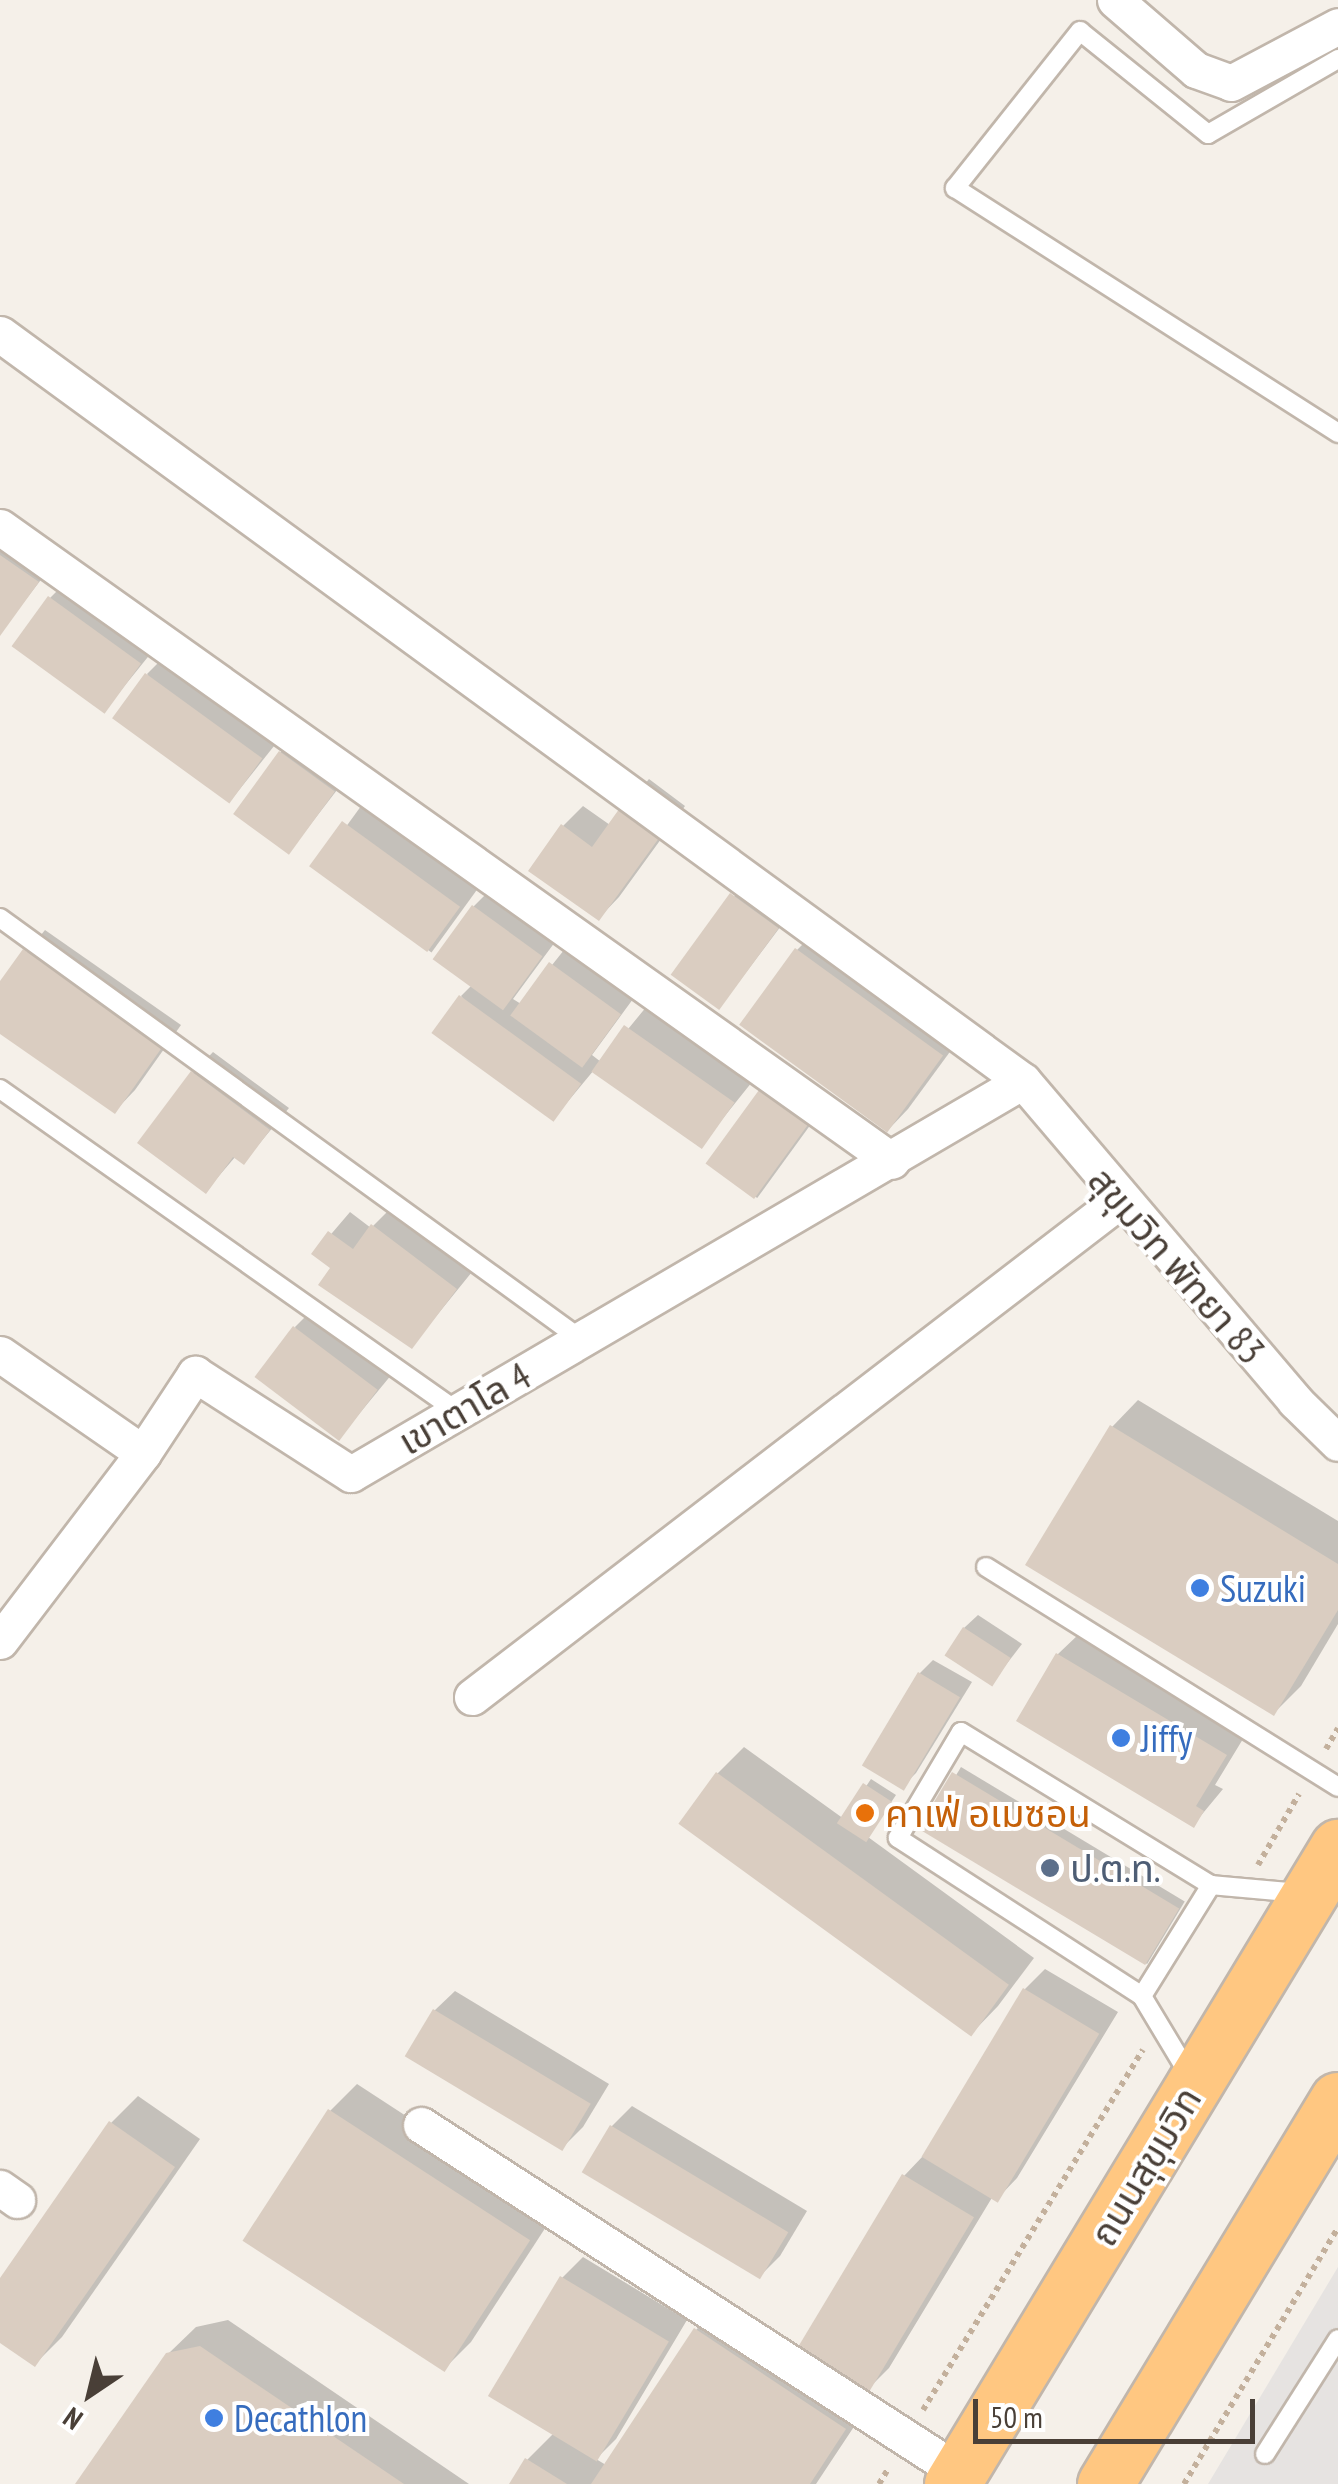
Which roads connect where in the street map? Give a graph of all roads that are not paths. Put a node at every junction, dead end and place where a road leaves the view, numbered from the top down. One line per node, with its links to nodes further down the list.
1 (1115, 0): 2 (street)
2 (1338, 26)
3 (1338, 59): 5 (lane)
4 (0, 334): 8 (street, สุขุมวิท พัทยา 83)
5 (1338, 432)
6 (0, 527): 10 (street)
7 (0, 918): 12 (lane)
8 (1022, 1081): 10 (street, เขาตาโล 4); 11 (street, สุขุมวิท พัทยา 83)
9 (0, 1089): 14 (lane)
10 (892, 1161): 12 (street, เขาตาโล 4)
11 (1120, 1200): 15 (street, สุขุมวิท พัทยา 83); 19 (street)
12 (582, 1340): 14 (street, เขาตาโล 4)
13 (0, 1354): 16 (street)
14 (458, 1412): 16 (street, เขาตาโล 4)
15 (1338, 1442)
16 (143, 1453): 18 (street, เขาตาโล 4)
17 (986, 1567): 20 (lane)
18 (7, 1619)
19 (472, 1697)
20 (1338, 1787)
21 (1338, 1847): 23 (highway, ถนนสุขุมวิท)
22 (1211, 1886): 23 (lane); 24 (lane); 24 (lane)
23 (1310, 1893): 25 (highway, ถนนสุขุมวิท)
24 (1142, 1996): 25 (lane)
25 (1194, 2084): 30 (highway, ถนนสุขุมวิท)
26 (1338, 2100): 31 (highway)
27 (421, 2125): 30 (street)
28 (1338, 2339): 29 (lane)
29 (1265, 2454)
30 (955, 2478)
31 (1105, 2484)

